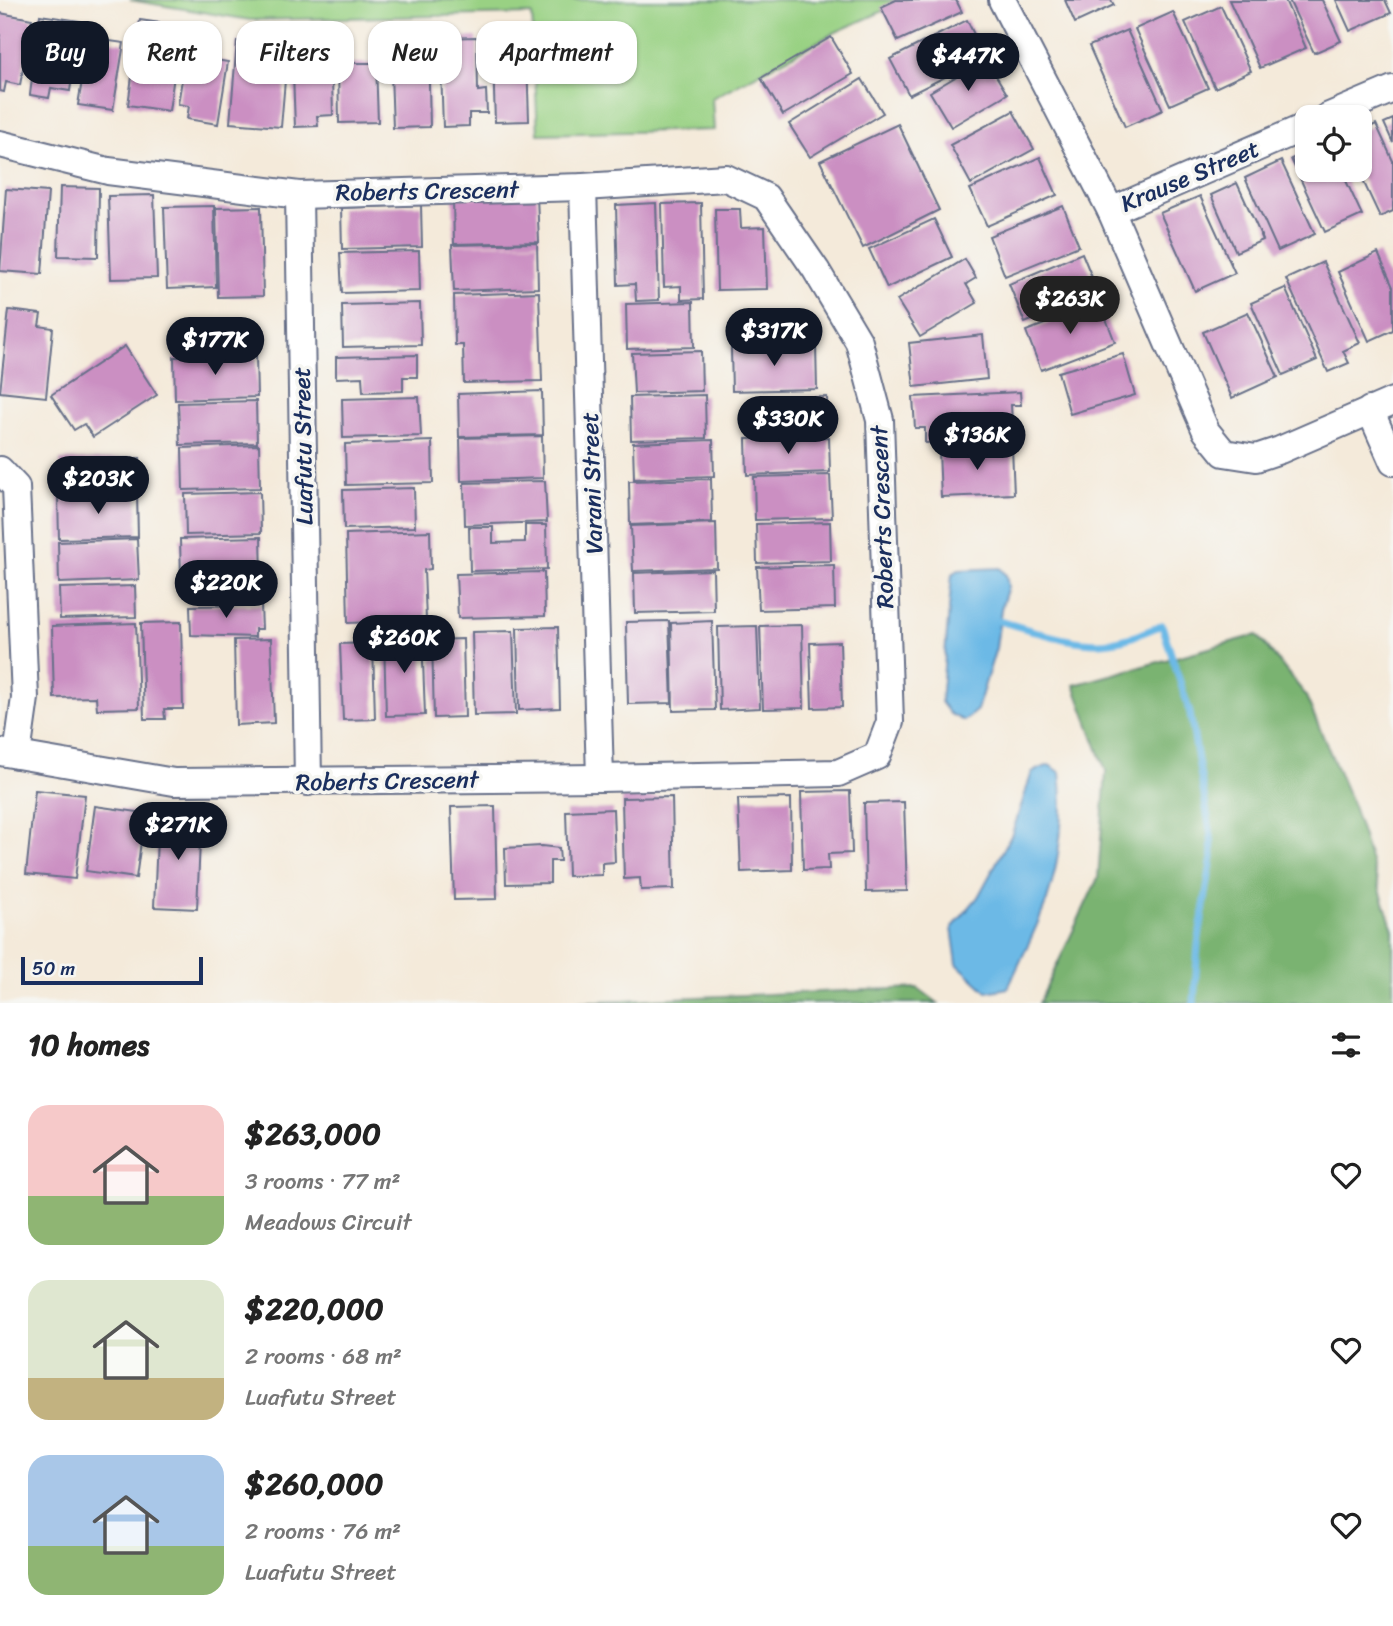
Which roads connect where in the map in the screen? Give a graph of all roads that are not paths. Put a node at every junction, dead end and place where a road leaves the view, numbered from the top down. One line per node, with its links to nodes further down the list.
1 (1002, 0): 8 (street)
2 (1393, 89): 3 (street)
3 (1355, 105)
4 (1295, 131): 8 (street, Krause Street)
5 (0, 144): 7 (street, Roberts Crescent)
6 (583, 187): 7 (street, Roberts Crescent); 13 (street, Varani Street); 13 (street, Roberts Crescent)
7 (299, 195): 14 (street, Luafutu Street)
8 (1111, 211): 9 (street)
9 (1382, 405): 10 (street)
10 (1393, 462)
11 (0, 470): 12 (street)
12 (9, 753): 14 (street, Roberts Crescent)
13 (600, 778): 14 (street, Roberts Crescent)
14 (308, 782)

